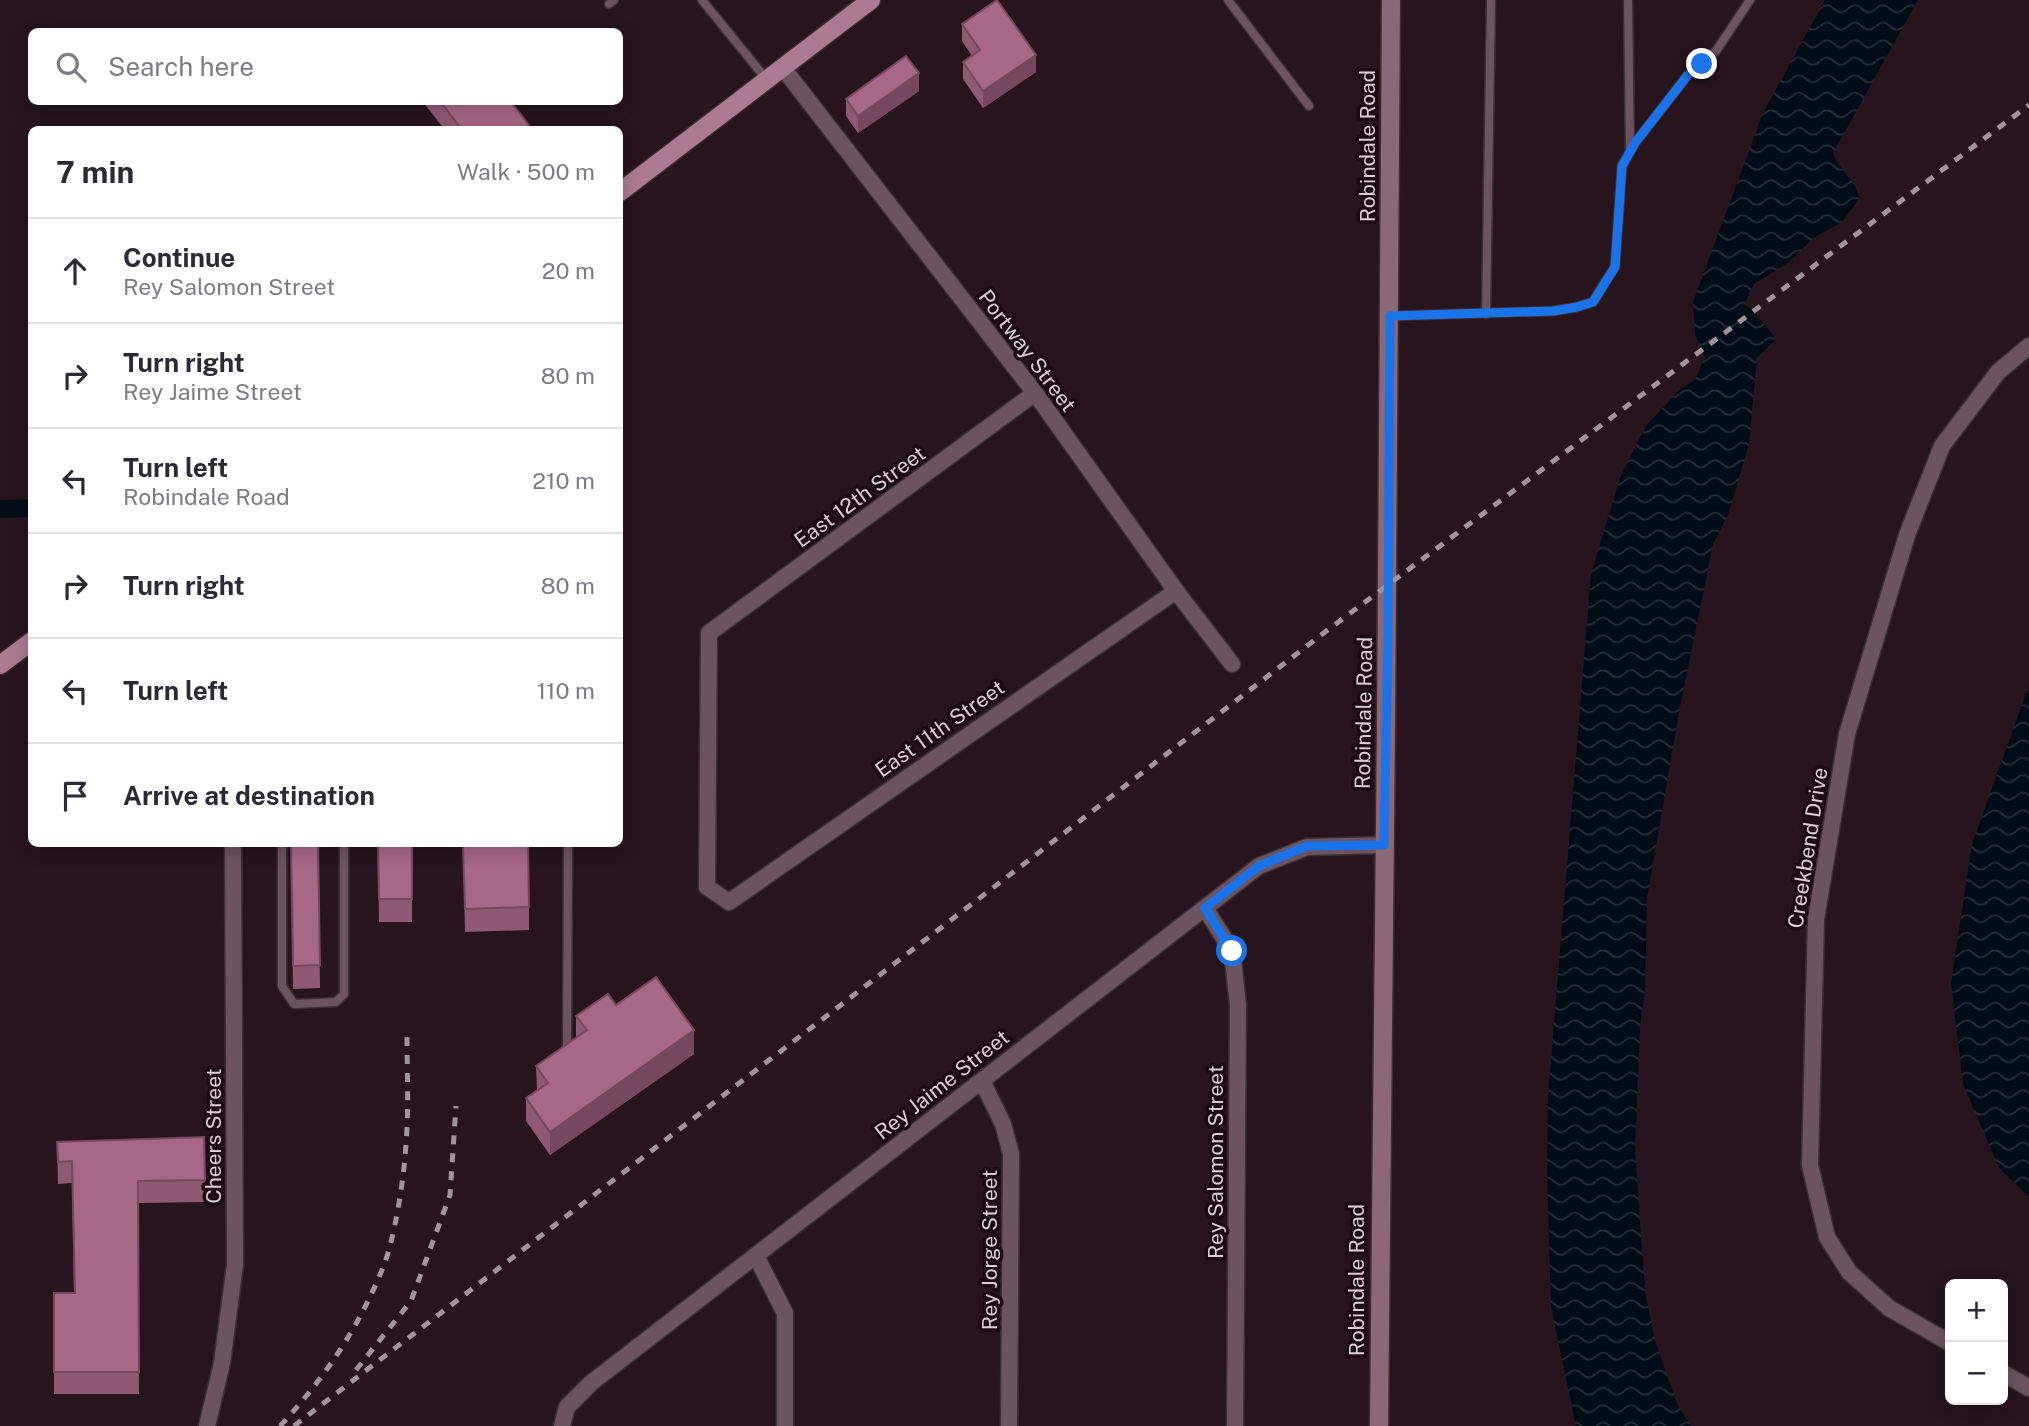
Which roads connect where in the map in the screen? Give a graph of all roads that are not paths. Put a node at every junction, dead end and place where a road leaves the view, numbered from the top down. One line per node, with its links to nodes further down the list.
1 (702, 0): 9 (lane)
2 (871, 0): 8 (main road)
3 (1227, 0): 10 (lane)
4 (1391, 0): 14 (street, Robindale Road)
5 (1491, 0): 13 (lane)
6 (1628, 0): 11 (lane)
7 (1750, 0): 11 (lane)
8 (783, 68): 9 (main road); 16 (street, Portway Street)
9 (767, 80): 12 (main road)
10 (1309, 106)
11 (1630, 152): 13 (lane)
12 (623, 190)
13 (1486, 314): 14 (lane)
14 (1390, 316): 21 (street, Robindale Road)
15 (2029, 346): 31 (street, Creekbend Drive)
16 (1035, 393): 17 (street, Portway Street); 26 (street, East 12th Street)
17 (1176, 591): 19 (street, Portway Street); 26 (street, East 11th Street)
18 (28, 644): 20 (main road)
19 (1232, 664)
20 (0, 665)
21 (1384, 845): 27 (street, Rey Jaime Street); 39 (street, Robindale Road)
22 (233, 847): 34 (street, Cheers Street)
23 (282, 847): 24 (lane)
24 (344, 847)
25 (568, 847): 28 (lane)
26 (729, 902)
27 (1205, 908): 29 (street, Rey Jaime Street); 38 (street, Rey Salomon Street)
28 (567, 1053)
29 (982, 1081): 30 (street, Rey Jaime Street); 37 (street, Rey Jorge Street)
30 (755, 1256): 35 (street, Rey Jaime Street); 36 (street)
31 (1948, 1342)
32 (2008, 1376): 33 (street)
33 (2029, 1388)
34 (207, 1426)
35 (562, 1426)
36 (785, 1426)
37 (1009, 1426)
38 (1235, 1426)
39 (1379, 1426)

